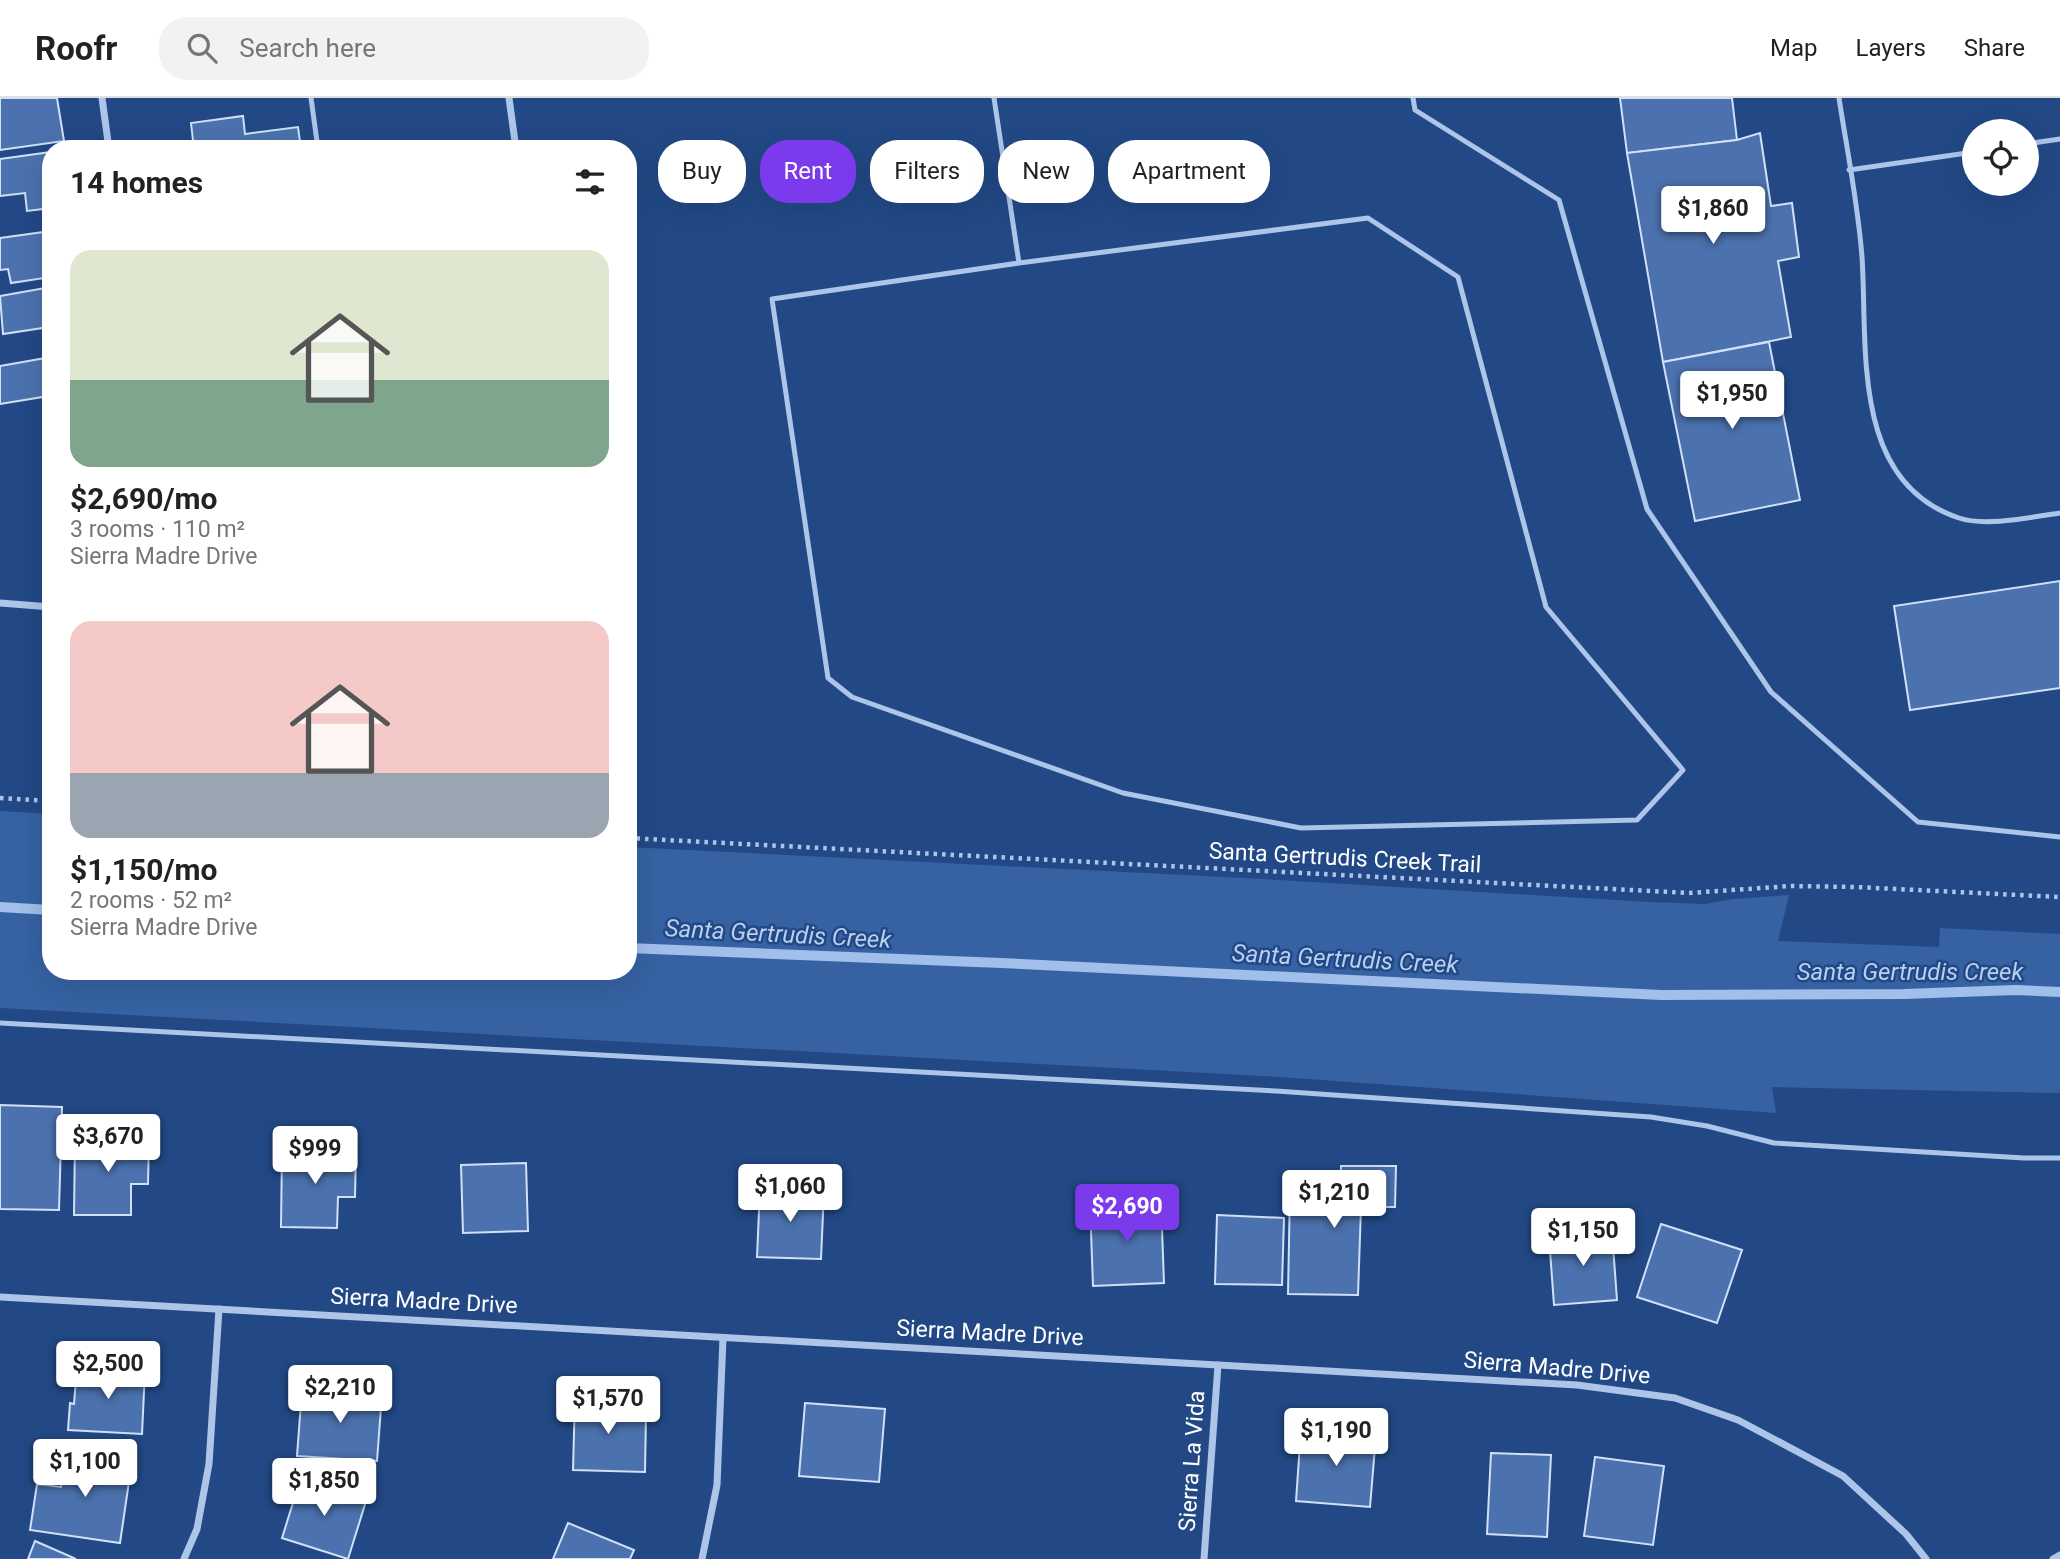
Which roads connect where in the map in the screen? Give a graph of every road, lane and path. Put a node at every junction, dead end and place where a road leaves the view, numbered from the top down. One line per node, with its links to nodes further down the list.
1 (102, 98): 8 (street)
2 (311, 98): 9 (lane)
3 (509, 98): 10 (street)
4 (994, 98): 14 (lane)
5 (1413, 98): 20 (lane)
6 (1839, 98): 13 (lane)
7 (2060, 139): 11 (lane)
8 (108, 140)
9 (317, 140)
10 (515, 140)
11 (2039, 142)
12 (1962, 154): 13 (lane)
13 (1849, 170): 15 (lane)
14 (1019, 262): 14 (lane)
15 (2060, 513)
16 (0, 603): 17 (street)
17 (42, 606)
18 (0, 798): 19 (path)
19 (42, 800)
20 (2060, 837)
21 (637, 838): 22 (path, Santa Gertrudis Creek Trail)
22 (2060, 897)
23 (0, 1023): 24 (lane)
24 (2060, 1158)
25 (0, 1297): 26 (street, Sierra Madre Drive)
26 (219, 1309): 27 (street, Sierra Madre Drive); 30 (street)
27 (723, 1338): 28 (street, Sierra Madre Drive); 31 (street)
28 (1219, 1365): 32 (street, Sierra La Vida); 33 (street, Sierra Madre Drive)
29 (2060, 1555): 34 (street)
30 (184, 1559)
31 (702, 1559)
32 (1204, 1559)
33 (1926, 1559)
34 (2053, 1559)

